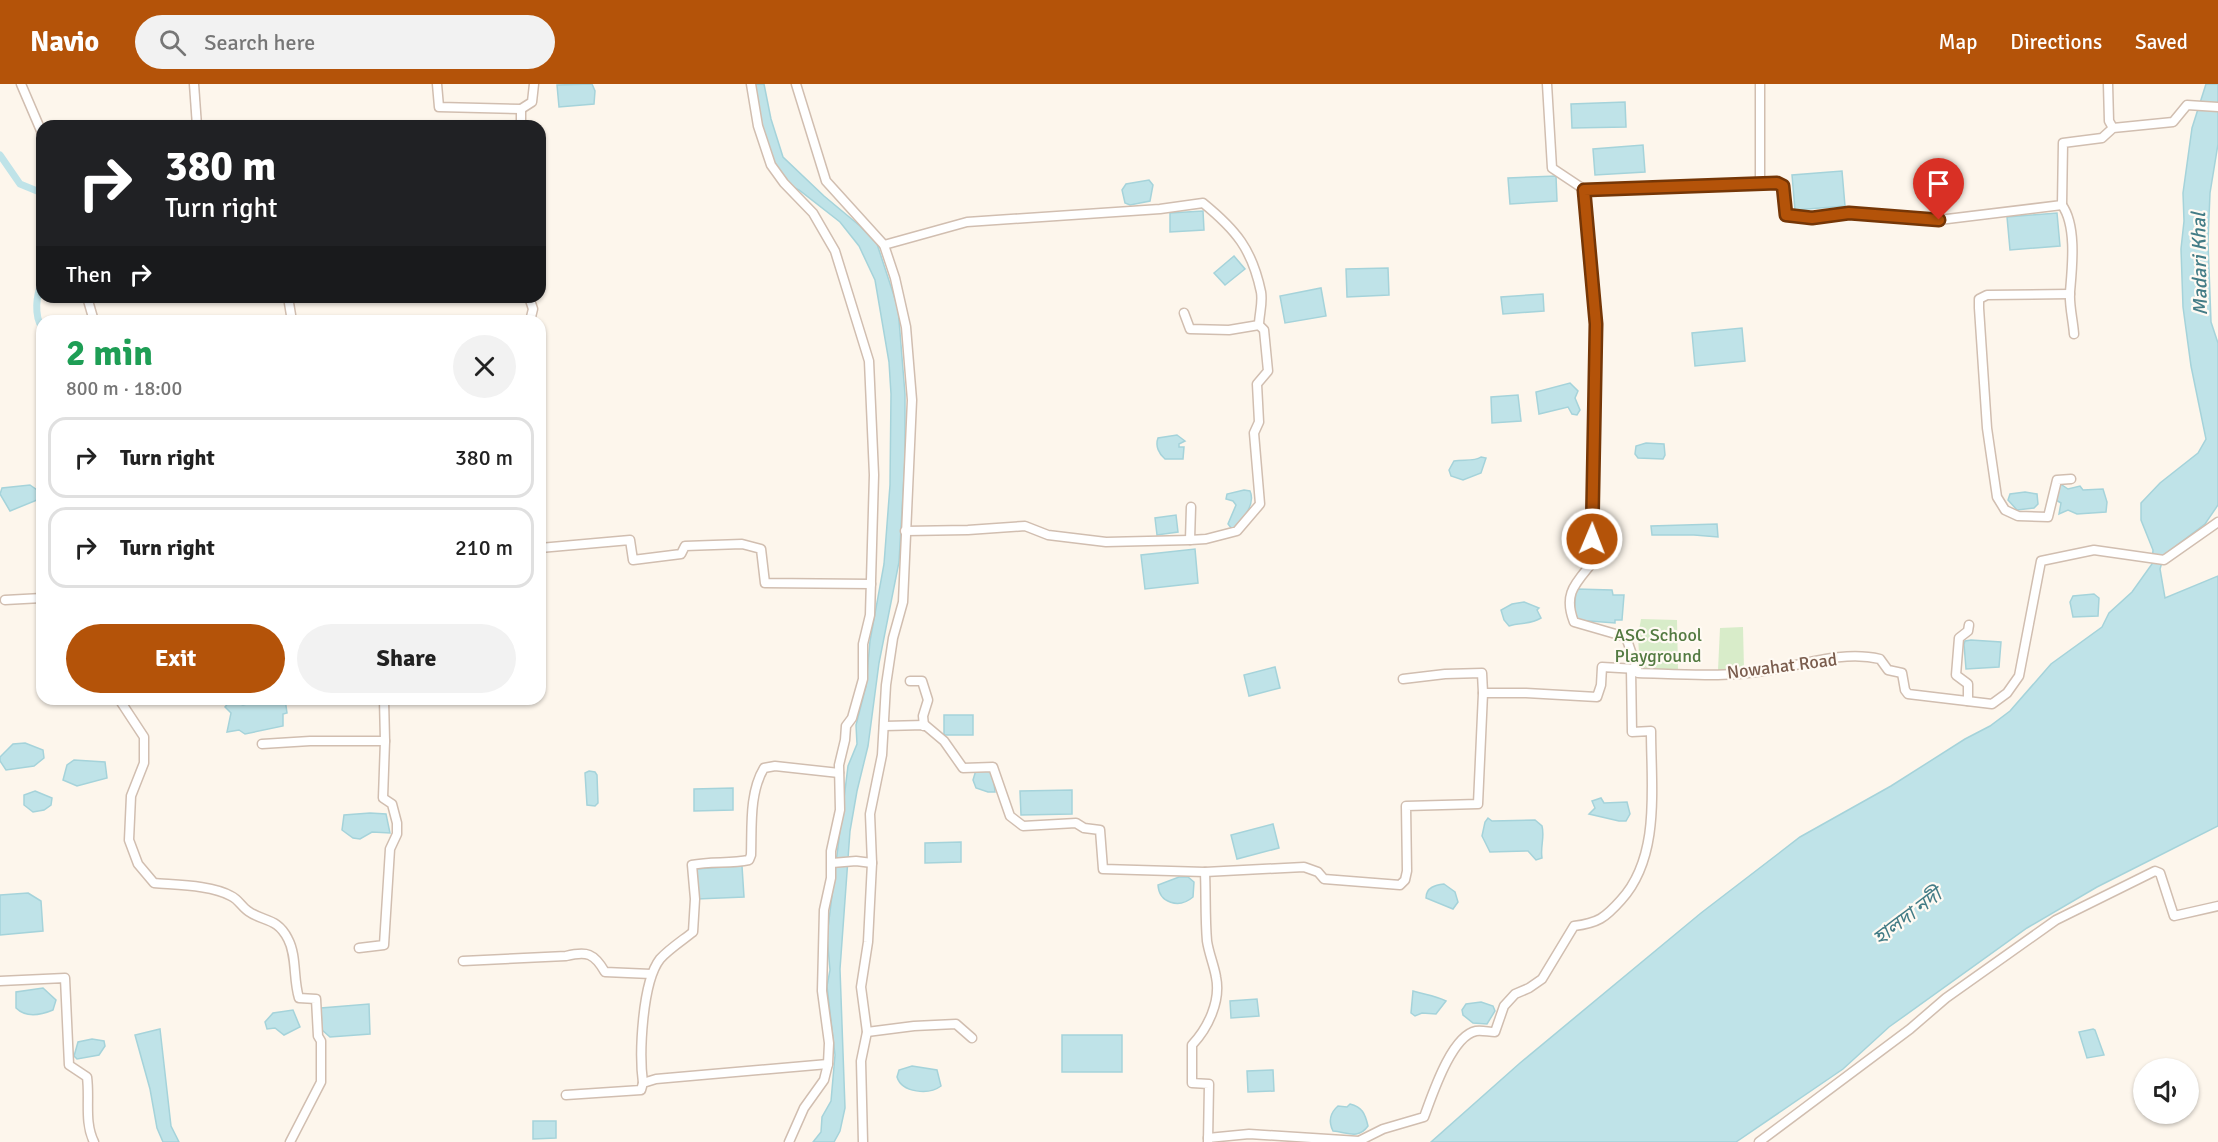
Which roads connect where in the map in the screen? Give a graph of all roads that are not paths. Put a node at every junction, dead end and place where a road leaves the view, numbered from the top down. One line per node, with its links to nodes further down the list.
1 (21, 84): 12 (street)
2 (194, 84): 13 (street)
3 (437, 84): 11 (street)
4 (534, 84): 11 (street)
5 (751, 84): 30 (street)
6 (796, 84): 19 (street)
7 (1548, 84): 17 (street)
8 (1760, 84): 16 (street)
9 (2108, 84): 15 (street)
10 (2218, 107): 15 (street)
11 (521, 109): 14 (street)
12 (36, 120)
13 (197, 120)
14 (521, 120)
15 (2113, 128): 18 (street)
16 (1760, 183): 17 (street); 18 (street)
17 (1584, 190): 34 (street)
18 (2062, 206): 20 (street)
19 (884, 245): 22 (street); 27 (street)
20 (2070, 294): 23 (street); 24 (street)
21 (1184, 313): 22 (street)
22 (1259, 325): 28 (street)
23 (2074, 334)
24 (2071, 479)
25 (1191, 507): 28 (street)
26 (2218, 522): 38 (street, Nowahat Road)
27 (905, 531): 28 (street); 42 (street)
28 (1190, 540)
29 (546, 547): 30 (street)
30 (871, 584): 45 (street)
31 (36, 598): 32 (street)
32 (5, 600)
33 (1969, 624): 38 (street)
34 (1634, 669): 37 (street, Nowahat Road); 38 (street, Nowahat Road); 59 (street)
35 (1403, 679): 37 (street)
36 (910, 681): 41 (street)
37 (1483, 693): 48 (street)
38 (1968, 701)
39 (124, 705): 61 (street)
40 (384, 705): 43 (street)
41 (925, 725): 42 (street); 48 (street)
42 (884, 726): 47 (street)
43 (385, 741): 44 (street); 50 (street)
44 (262, 744)
45 (839, 773): 46 (street); 52 (street)
46 (833, 863): 47 (street); 56 (street)
47 (872, 863): 54 (street)
48 (1205, 872): 59 (street)
49 (2218, 906): 64 (street)
50 (359, 948)
51 (463, 961): 52 (street)
52 (651, 974): 57 (street)
53 (0, 981): 60 (street)
54 (867, 1032): 55 (street); 63 (street)
55 (972, 1038)
56 (828, 1064): 57 (street); 62 (street)
57 (643, 1083): 58 (street)
58 (566, 1095)
59 (1208, 1140)
60 (94, 1142)
61 (290, 1142)
62 (789, 1142)
63 (863, 1142)
64 (1759, 1142)

